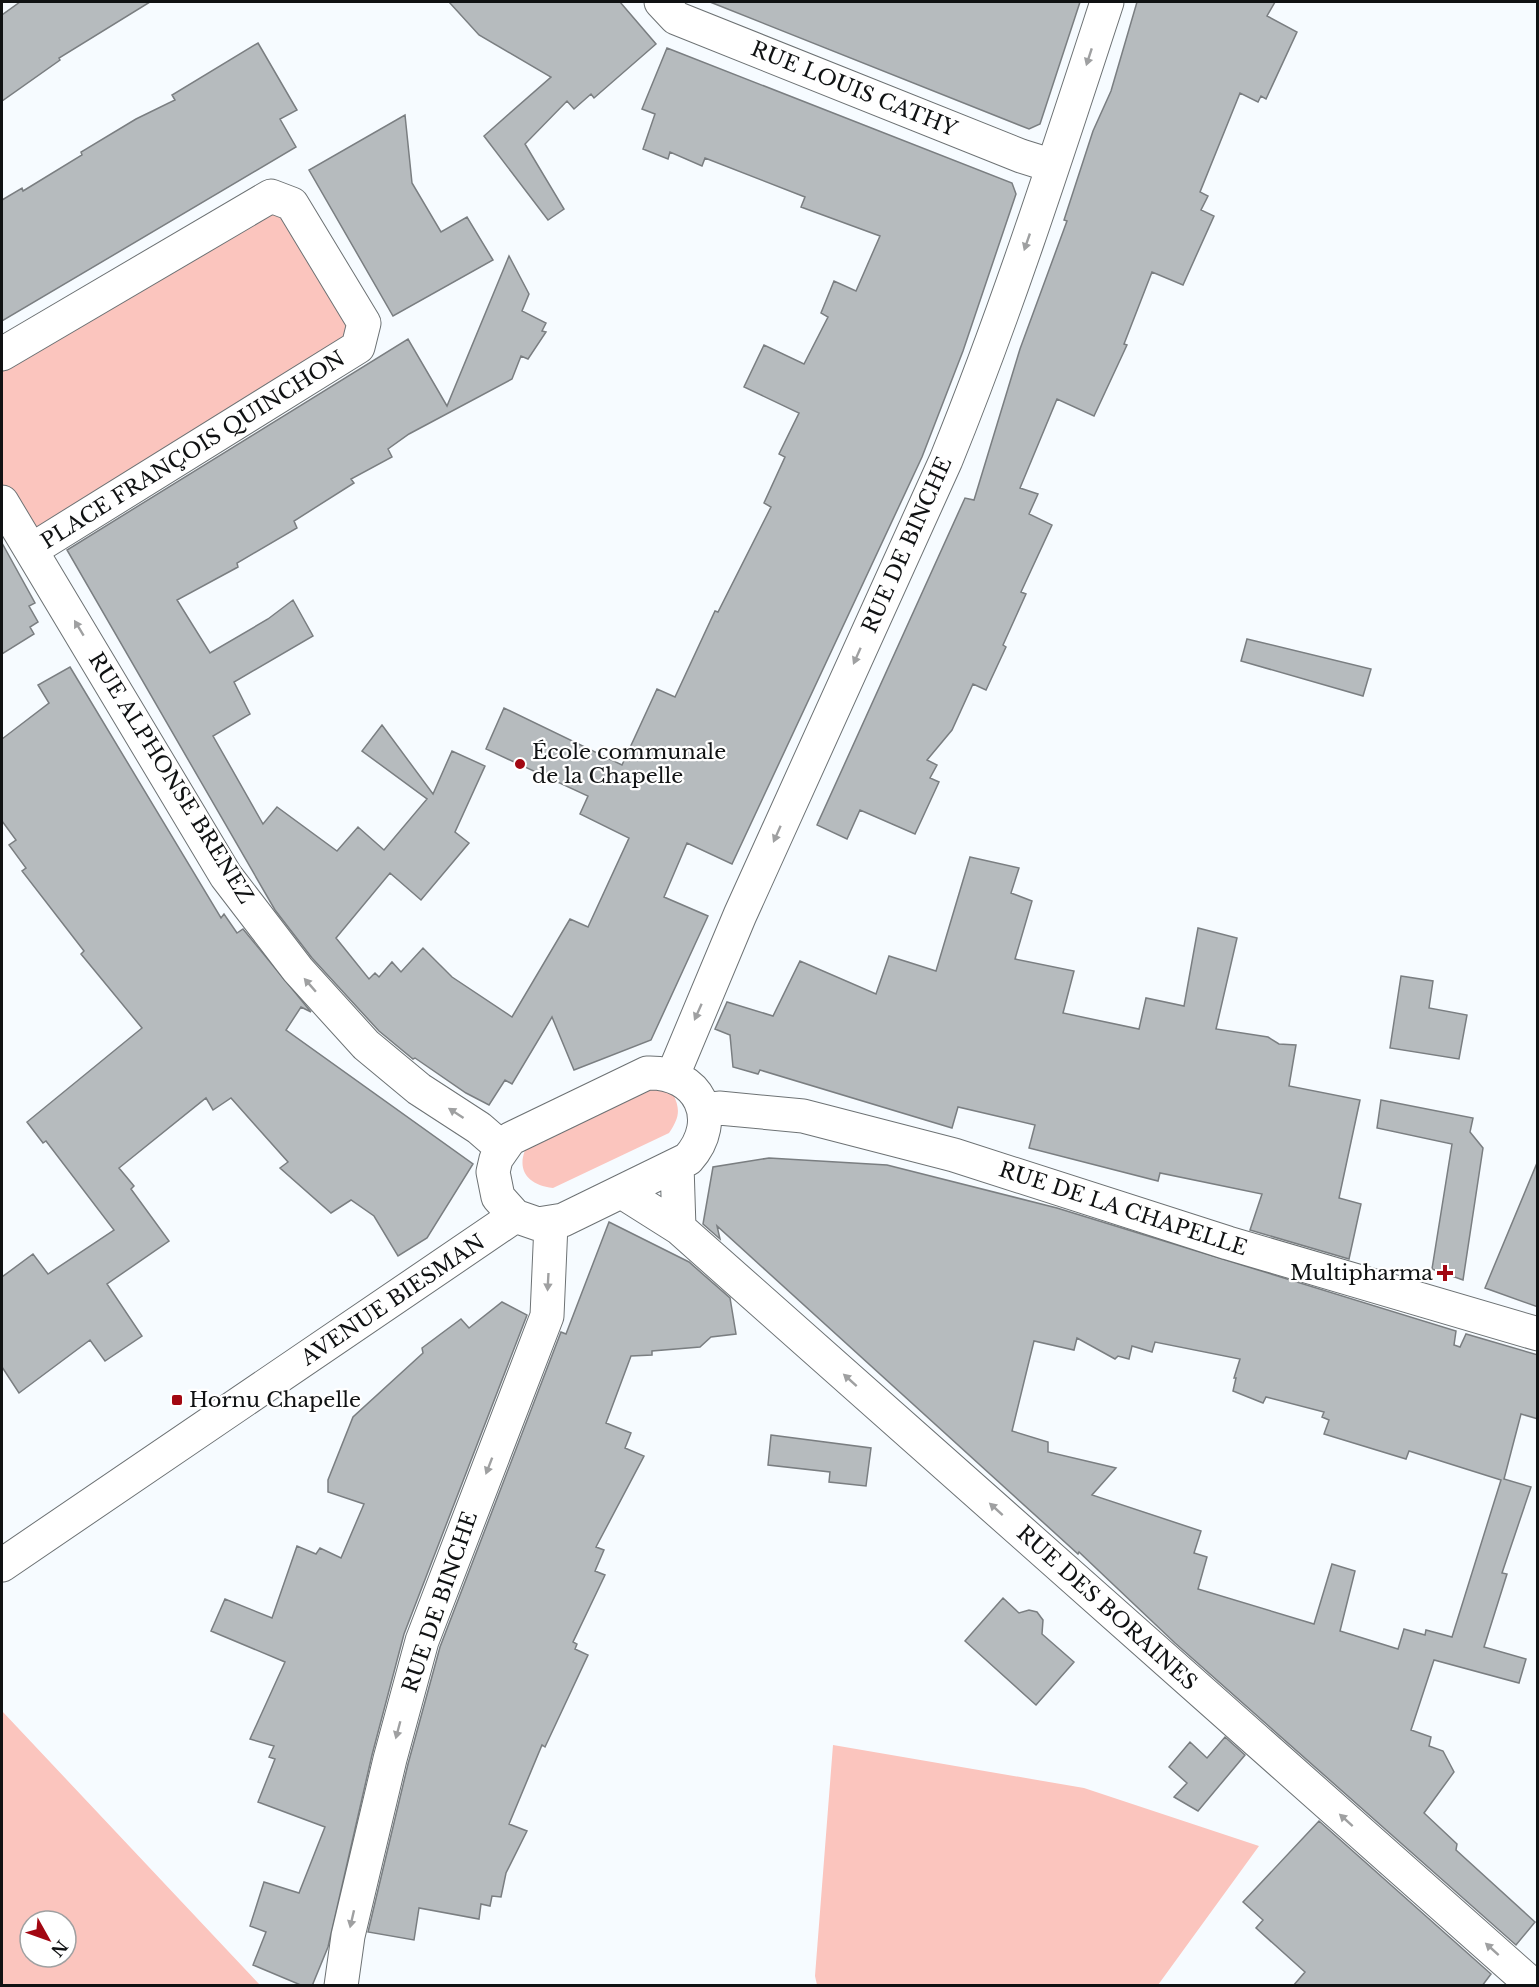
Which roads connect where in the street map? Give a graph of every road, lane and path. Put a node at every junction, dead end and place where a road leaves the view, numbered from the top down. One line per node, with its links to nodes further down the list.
1 (662, 2): 3 (street, RUE LOUIS CATHY)
2 (1107, 2): 3 (street, RUE DE BINCHE, one-way to 3)
3 (1053, 166): 7 (street, RUE DE BINCHE, one-way to 7)
4 (2, 354): 6 (street, PLACE FRANÇOIS QUINCHON)
5 (3, 509): 6 (street, RUE ALPHONSE BRENEZ)
6 (33, 549): 9 (street, RUE ALPHONSE BRENEZ, one-way to 6)
7 (673, 1075): 8 (street); 9 (street)
8 (704, 1112): 10 (street); 15 (street, RUE DE LA CHAPELLE)
9 (502, 1148): 12 (street)
10 (677, 1165): 11 (street); 14 (street)
11 (622, 1192): 13 (street); 14 (street, RUE DES BORAINES)
12 (515, 1216): 13 (street); 16 (street, AVENUE BIESMAN)
13 (551, 1224): 18 (street, RUE DE BINCHE, one-way to 18)
14 (679, 1228): 17 (street, RUE DES BORAINES, one-way to 14)
15 (1538, 1334)
16 (2, 1565)
17 (1538, 1984)
18 (341, 1986)

